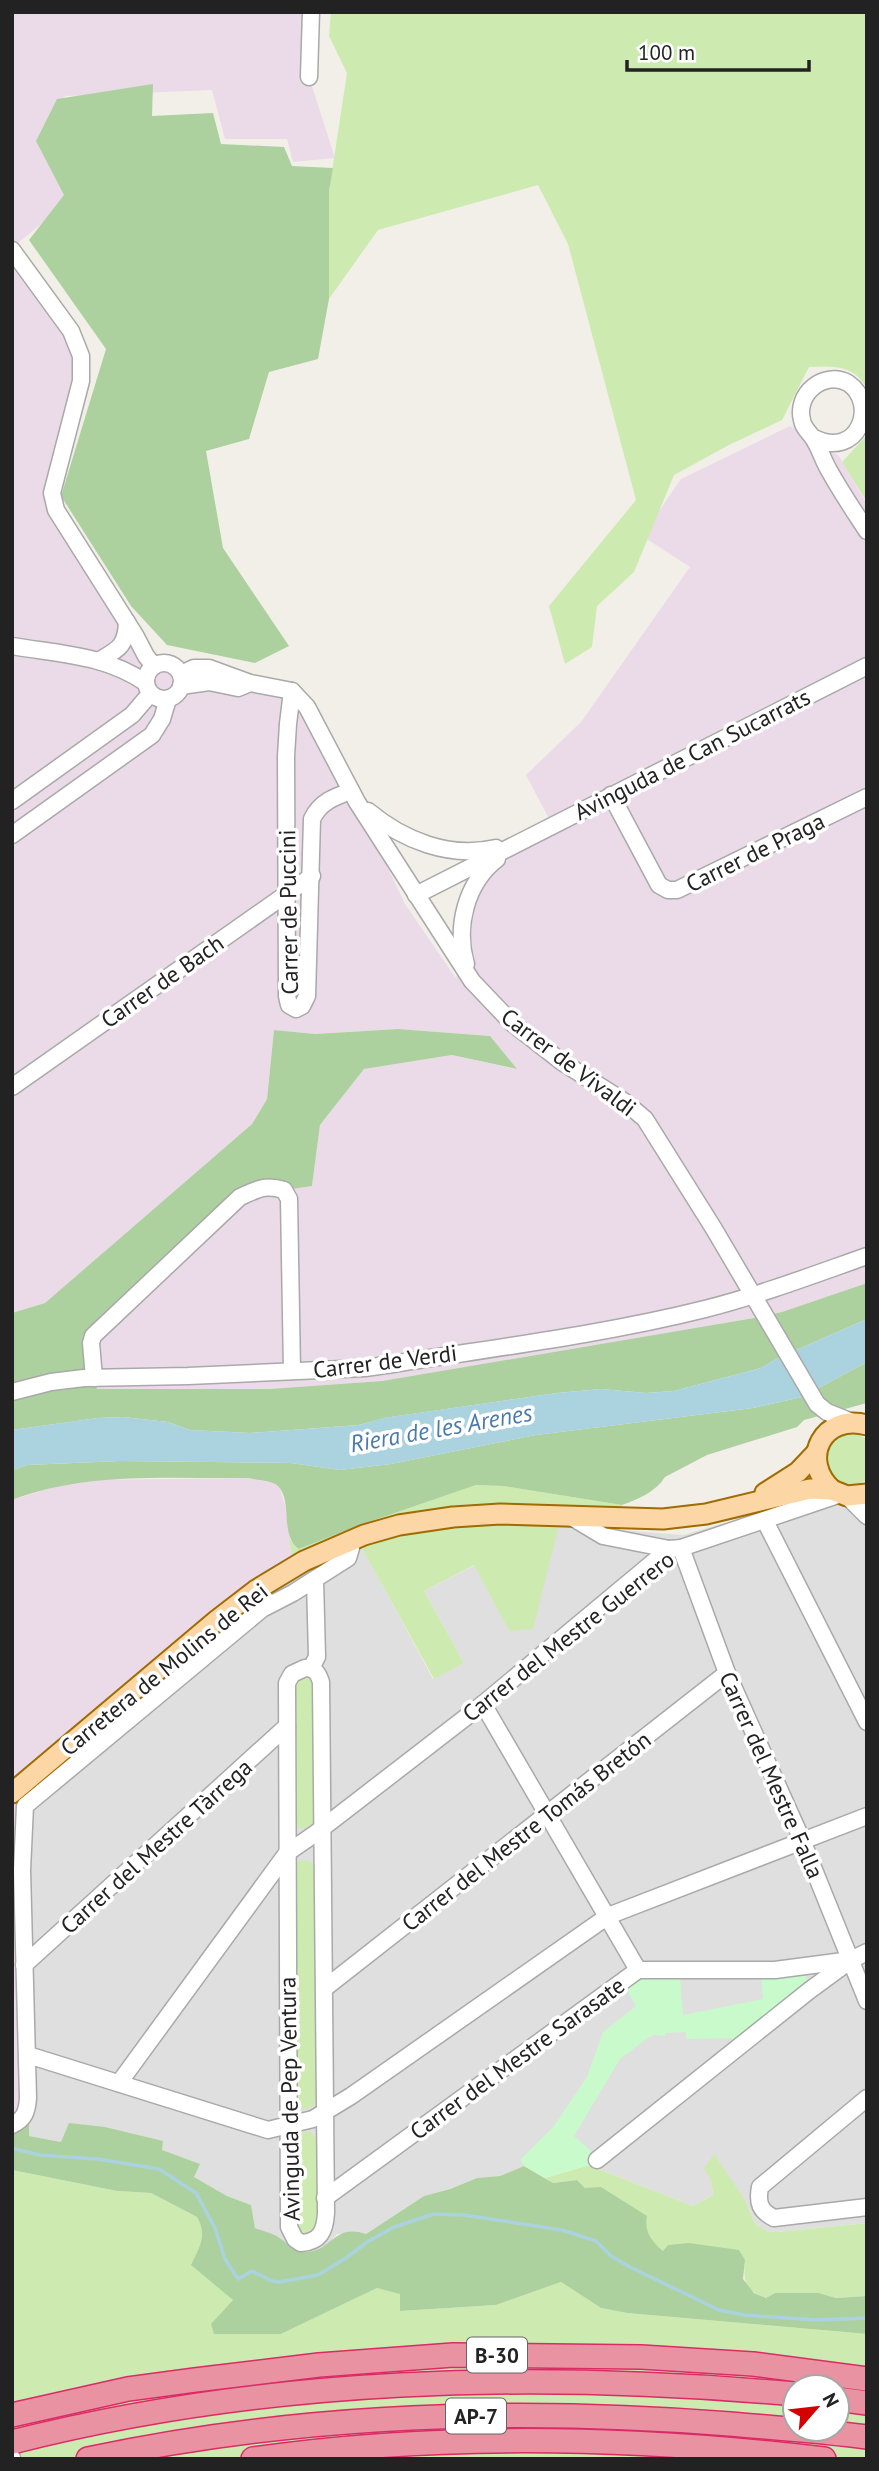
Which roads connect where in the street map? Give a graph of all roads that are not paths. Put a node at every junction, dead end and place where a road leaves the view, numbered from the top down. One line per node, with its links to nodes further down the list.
1 (311, 12): 2 (street)
2 (309, 77)
3 (12, 250): 6 (street)
4 (814, 439): 4 (street); 5 (street)
5 (867, 531)
6 (131, 629): 8 (street); 9 (street)
7 (12, 646): 8 (street)
8 (103, 661): 9 (street); 12 (street)
9 (158, 665): 11 (street); 12 (street)
10 (867, 666): 15 (street, Avinguda de Can Sucarrats)
11 (181, 680): 13 (street); 14 (street)
12 (148, 688): 14 (street); 18 (street)
13 (292, 691): 16 (street, Carrer de Vivaldi); 22 (street, Carrer de Puccini)
14 (168, 699): 19 (street)
15 (611, 795): 17 (street, Carrer de Praga); 20 (street, Avinguda de Can Sucarrats)
16 (354, 796): 20 (street, Avinguda de Can Sucarrats); 21 (street, Carrer de Puccini); 23 (street, Carrer de Vivaldi)
17 (867, 797)
18 (12, 801)
19 (12, 835)
20 (518, 842): 23 (street, Avinguda de Can Sucarrats); 24 (street, Avinguda de Can Sucarrats)
21 (312, 876): 22 (street, Carrer de Bach); 22 (street, Carrer de Puccini)
22 (287, 894): 25 (street, Carrer de Bach)
23 (416, 895): 24 (street, Carrer de Vivaldi)
24 (472, 981): 27 (street, Carrer de Vivaldi)
25 (12, 1087)
26 (867, 1256): 27 (street, Carrer de Verdi)
27 (753, 1296): 28 (street, Carrer de Verdi); 31 (street, Carrer de Vivaldi)
28 (292, 1371): 29 (street, Carrer de Verdi); 29 (street)
29 (94, 1378): 30 (street, Carrer de Verdi)
30 (12, 1392)
31 (817, 1404): 32 (street, Carrer de Vivaldi); 33 (street, Carrer de Vivaldi)
32 (859, 1424): 33 (main road, Carretera de Molins de Rei)
33 (818, 1448): 34 (main road); 35 (main road, Carretera de Molins de Rei)
34 (847, 1493): 35 (main road, Carretera de Molins de Rei); 37 (street); 38 (street, Carrer del Mestre Guerrero)
35 (750, 1502): 36 (main road, Carretera de Molins de Rei)
36 (568, 1515): 39 (main road, Carretera de Molins de Rei); 40 (street)
37 (867, 1516)
38 (765, 1521): 40 (street, Carrer del Mestre Guerrero); 45 (street)
39 (349, 1540): 41 (street); 47 (main road, Carretera de Molins de Rei)
40 (675, 1548): 43 (street, Carrer del Mestre Falla); 44 (street, Carrer del Mestre Guerrero)
41 (315, 1580): 42 (street, Avinguda de Pep Ventura); 47 (street)
42 (311, 1668): 46 (street, Avinguda de Pep Ventura); 50 (street, Avinguda de Pep Ventura)
43 (727, 1673): 48 (street, Carrer del Mestre Tomás Bretón); 51 (street, Carrer del Mestre Falla)
44 (482, 1704): 48 (street); 50 (street, Carrer del Mestre Guerrero)
45 (867, 1722)
46 (287, 1726): 52 (street, Avinguda de Pep Ventura); 56 (street, Carrer del Mestre Tàrrega)
47 (18, 1800): 56 (street)
48 (548, 1814): 53 (street); 58 (street, Carrer del Mestre Tomás Bretón)
49 (867, 1816): 51 (street)
50 (322, 1828): 52 (street, Carrer del Mestre Guerrero); 58 (street, Avinguda de Pep Ventura)
51 (802, 1840): 53 (street); 55 (street, Carrer del Mestre Falla)
52 (287, 1853): 61 (street, Carrer del Mestre Guerrero); 65 (street, Avinguda de Pep Ventura)
53 (608, 1916): 57 (street); 63 (street)
54 (867, 1952): 55 (street)
55 (851, 1960): 57 (street, Carrer del Mestre Sarasate); 59 (street, Carrer del Mestre Falla); 66 (street)
56 (24, 1965): 60 (street)
57 (638, 1970): 67 (street, Carrer del Mestre Sarasate)
58 (325, 1989): 63 (street, Avinguda de Pep Ventura)
59 (867, 2001)
60 (28, 2055): 61 (street); 64 (street)
61 (118, 2083): 65 (street)
62 (867, 2098): 68 (street)
63 (325, 2114): 65 (street); 67 (street, Avinguda de Pep Ventura)
64 (12, 2124)
65 (288, 2125): 67 (street, Avinguda de Pep Ventura)
66 (597, 2161)
67 (326, 2198)
68 (867, 2207)
69 (752, 2364): 70 (highway); 71 (highway, B-30); 73 (highway, B-30)
70 (867, 2367)
71 (867, 2379)
72 (781, 2393): 75 (highway, AP-7)
73 (12, 2415)
74 (867, 2437): 77 (highway, AP-7)
75 (12, 2442)
76 (716, 2449): 78 (highway); 79 (highway); 80 (highway)
77 (88, 2459)
78 (253, 2459)
79 (773, 2459)
80 (824, 2459)

